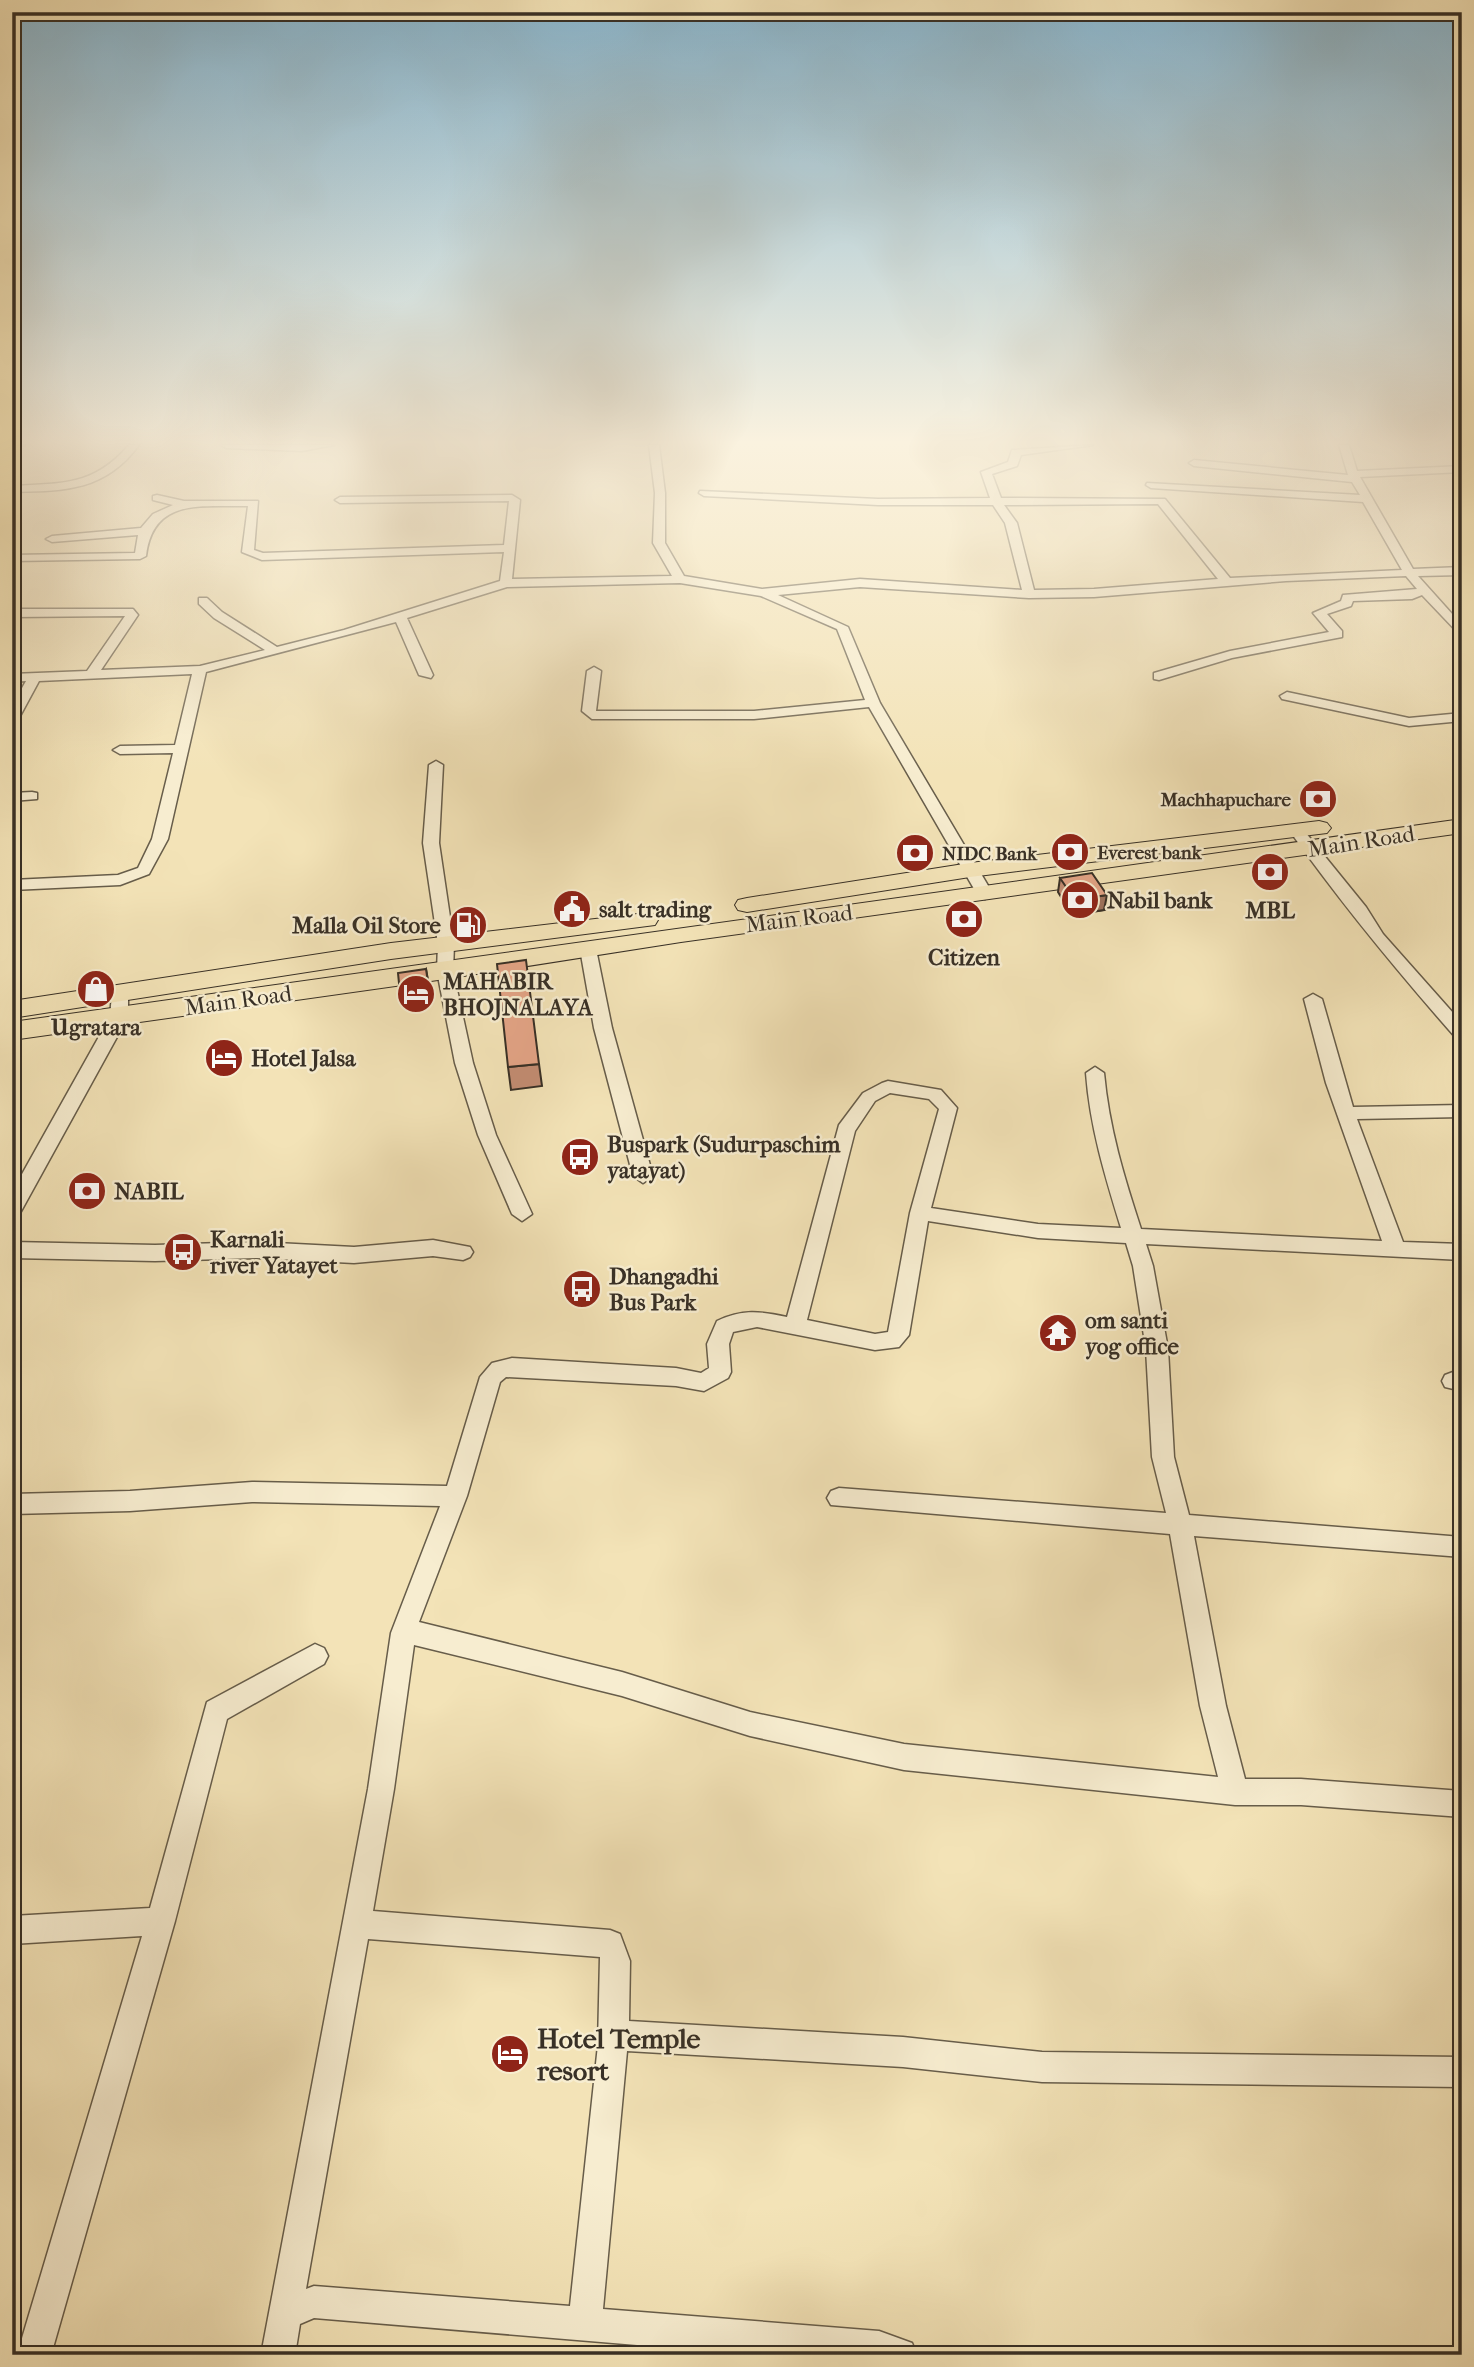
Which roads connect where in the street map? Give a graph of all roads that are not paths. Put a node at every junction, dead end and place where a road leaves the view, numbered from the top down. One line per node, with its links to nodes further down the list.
1 (146, 555): 9 (street)
2 (256, 555): 3 (street)
3 (324, 555)
4 (508, 555): 14 (street)
5 (666, 555): 12 (street)
6 (1019, 555): 17 (street)
7 (1206, 555): 13 (street)
8 (1400, 555): 11 (street)
9 (12, 558)
10 (1462, 571): 11 (street)
11 (1410, 574): 13 (street); 15 (street)
12 (680, 579): 14 (street); 16 (street)
13 (1227, 582): 17 (street)
14 (506, 583): 20 (street)
15 (1422, 591): 21 (street); 27 (street)
16 (762, 593): 17 (street); 31 (street)
17 (1029, 594)
18 (203, 601): 22 (street)
19 (12, 613): 26 (street)
20 (400, 616): 22 (street); 25 (street)
21 (1462, 633)
22 (275, 651): 23 (street)
23 (201, 670): 26 (street); 34 (street)
24 (594, 671): 31 (street)
25 (426, 675)
26 (91, 676): 28 (street)
27 (1158, 676)
28 (35, 677): 29 (street); 33 (street)
29 (12, 678)
30 (1287, 696): 32 (street)
31 (873, 703): 42 (street)
32 (1462, 717)
33 (12, 718)
34 (181, 749): 35 (street); 43 (street)
35 (120, 750)
36 (436, 765): 46 (street)
37 (32, 796): 38 (street)
38 (12, 797)
39 (1462, 809): 41 (main road, Main Road)
40 (1462, 826): 41 (main road, Main Road)
41 (1304, 840): 42 (main road, Main Road); 44 (main road, Main Road); 53 (street)
42 (970, 870): 44 (street); 45 (main road, Main Road)
43 (12, 885)
44 (985, 894): 45 (main road, Main Road)
45 (679, 924): 46 (main road, Main Road); 47 (main road, Main Road)
46 (446, 944): 48 (street); 50 (main road, Main Road)
47 (587, 949): 48 (main road, Main Road); 57 (street)
48 (445, 971): 50 (main road, Main Road); 60 (street)
49 (1313, 999): 56 (street)
50 (120, 1005): 51 (main road, Main Road); 52 (main road, Main Road); 58 (street)
51 (12, 1010)
52 (12, 1031)
53 (1462, 1034)
54 (1095, 1073): 61 (street)
55 (1462, 1111): 56 (street)
56 (1347, 1113): 62 (street)
57 (643, 1176)
58 (12, 1210)
59 (920, 1213): 61 (street); 66 (street); 66 (street)
60 (522, 1214)
61 (1133, 1236): 62 (street); 70 (street)
62 (1395, 1248): 65 (street)
63 (12, 1250): 64 (street)
64 (463, 1252)
65 (1462, 1252)
66 (795, 1326): 67 (street)
67 (455, 1496): 69 (street); 72 (street)
68 (839, 1498): 70 (street)
69 (12, 1504)
70 (1180, 1524): 71 (street); 74 (street)
71 (1462, 1547)
72 (403, 1633): 74 (street); 77 (street)
73 (315, 1657): 76 (street)
74 (1235, 1792): 75 (street)
75 (1462, 1804)
76 (161, 1921): 78 (street); 83 (street)
77 (357, 1924): 79 (street); 81 (street)
78 (12, 1930)
79 (612, 2035): 80 (street); 82 (street)
80 (1462, 2073)
81 (285, 2314): 82 (street); 84 (street)
82 (585, 2323): 85 (street)
83 (34, 2355)
84 (278, 2355)
85 (900, 2355)

